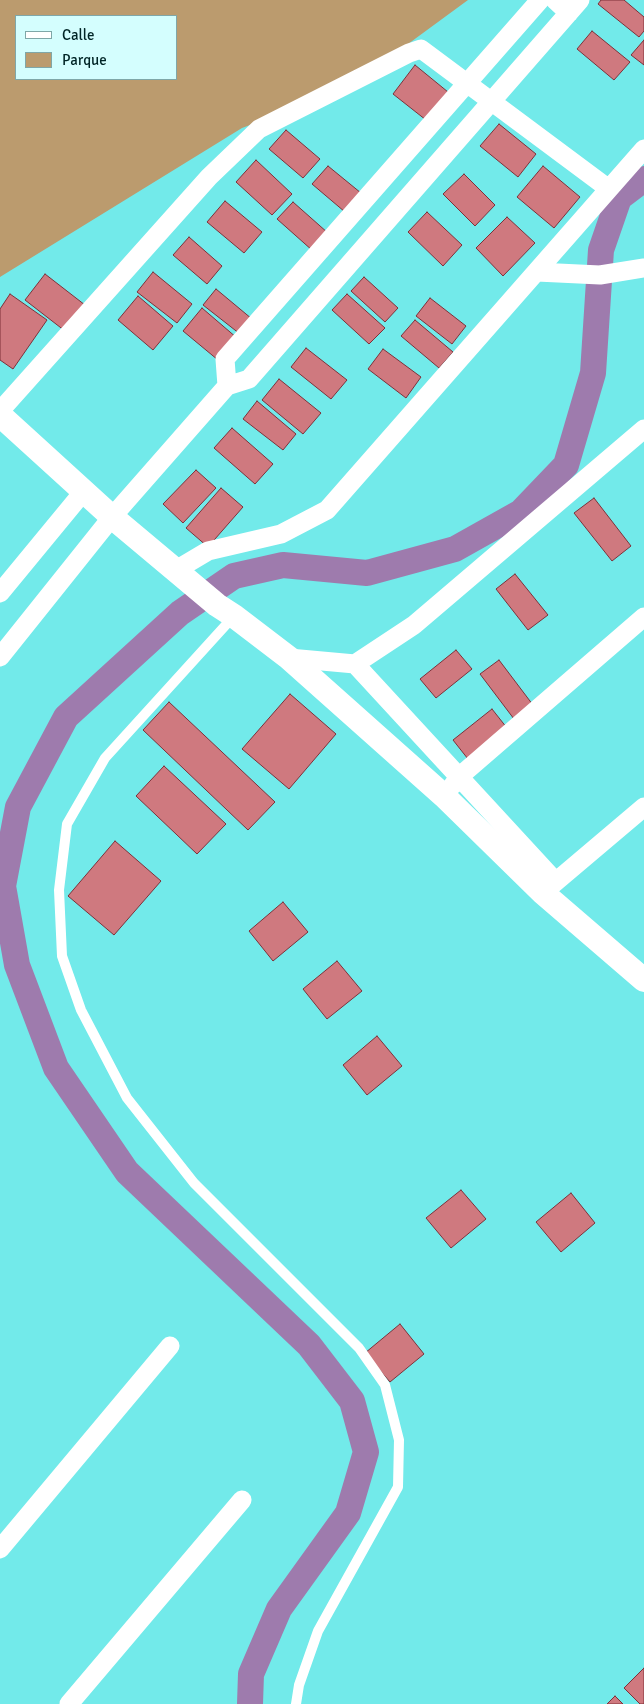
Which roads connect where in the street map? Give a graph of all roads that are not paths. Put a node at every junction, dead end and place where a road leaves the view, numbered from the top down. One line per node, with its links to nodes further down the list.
1 (540, 0): 4 (street)
2 (555, 0): 3 (street)
3 (575, 6): 5 (street)
4 (467, 84): 5 (street); 8 (street); 13 (street)
5 (492, 102): 7 (street); 11 (street)
6 (644, 149): 7 (street)
7 (609, 189): 10 (street)
8 (310, 263): 11 (street); 12 (street)
9 (644, 268): 10 (street)
10 (537, 272): 18 (street)
11 (334, 282): 12 (street)
12 (227, 386): 17 (street)
13 (0, 410)
14 (0, 415): 16 (street)
15 (644, 429): 24 (street)
16 (84, 491): 17 (street); 19 (street)
17 (112, 517): 18 (street); 22 (street)
18 (180, 573): 20 (street)
19 (0, 593)
20 (225, 610): 23 (street); 34 (lane)
21 (644, 617): 25 (street)
22 (0, 657)
23 (289, 658): 24 (street); 26 (street)
24 (355, 664): 25 (street)
25 (460, 776): 26 (street); 28 (street)
26 (444, 796): 28 (street)
27 (644, 806): 28 (street)
28 (549, 887): 29 (street)
29 (644, 980)
30 (170, 1346): 32 (street)
31 (242, 1500): 33 (street)
32 (0, 1549)
33 (69, 1704)
34 (296, 1704)

